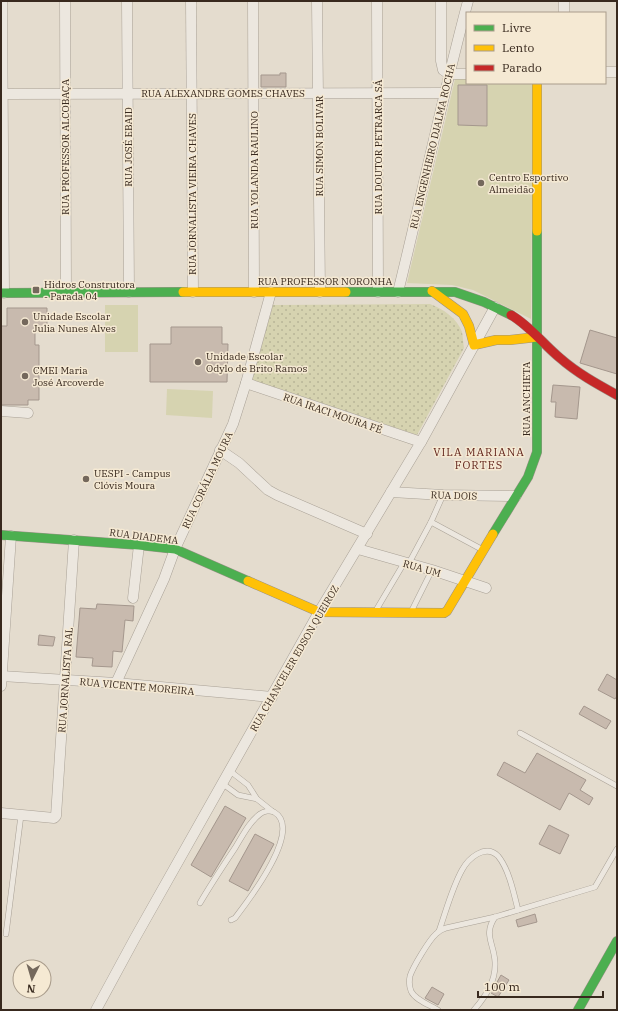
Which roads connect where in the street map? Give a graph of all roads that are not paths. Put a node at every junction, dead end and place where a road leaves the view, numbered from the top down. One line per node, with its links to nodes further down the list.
1 (2, 1): 20 (street)
2 (65, 1): 21 (street, RUA PROFESSOR ALCOBAÇA)
3 (127, 1): 17 (street, RUA JOSÉ EBAID)
4 (191, 1): 22 (street, RUA JORNALISTA VIEIRA CHAVES)
5 (253, 1): 23 (street, RUA YOLANDA RAULINO)
6 (318, 1): 24 (street, RUA SIMON BOLIVAR)
7 (377, 1): 18 (street, RUA DOUTOR PETRARCA SÁ)
8 (441, 1): 14 (street)
9 (468, 1): 14 (street, RUA ENGENHEIRO DJALMA ROCHA)
10 (564, 1): 11 (street)
11 (564, 12)
12 (606, 72): 13 (street)
13 (617, 72)
14 (449, 74): 15 (street); 19 (street, RUA ENGENHEIRO DJALMA ROCHA)
15 (466, 74)
16 (538, 84): 36 (main road, RUA ANCHIETA)
17 (128, 93): 21 (street, RUA ALEXANDRE GOMES CHAVES); 22 (street, RUA ALEXANDRE GOMES CHAVES); 26 (street, RUA JOSÉ EBAID)
18 (377, 93): 19 (street, RUA ALEXANDRE GOMES CHAVES); 24 (street, RUA ALEXANDRE GOMES CHAVES); 31 (street, RUA DOUTOR PETRARCA SÁ)
19 (444, 93): 32 (street, RUA ENGENHEIRO DJALMA ROCHA)
20 (2, 94): 21 (street, RUA ALEXANDRE GOMES CHAVES); 33 (street)
21 (65, 94): 34 (street, RUA PROFESSOR ALCOBAÇA)
22 (191, 94): 23 (street, RUA ALEXANDRE GOMES CHAVES); 27 (street, RUA JORNALISTA VIEIRA CHAVES)
23 (253, 94): 24 (street, RUA ALEXANDRE GOMES CHAVES); 28 (street, RUA YOLANDA RAULINO)
24 (318, 94): 30 (street, RUA SIMON BOLIVAR)
25 (432, 291): 32 (main road, RUA PROFESSOR NORONHA); 35 (main road, RUA PROFESSOR NORONHA); 37 (main road)
26 (129, 292): 27 (main road, RUA PROFESSOR NORONHA); 34 (main road, RUA PROFESSOR NORONHA)
27 (192, 292): 28 (main road, RUA PROFESSOR NORONHA)
28 (254, 292): 29 (main road, RUA PROFESSOR NORONHA)
29 (271, 292): 30 (main road, RUA PROFESSOR NORONHA); 38 (street, RUA CORÁLIA MOURA)
30 (320, 292): 31 (main road, RUA PROFESSOR NORONHA)
31 (378, 292): 32 (main road, RUA PROFESSOR NORONHA)
32 (398, 292)
33 (2, 293): 34 (main road, RUA PROFESSOR NORONHA)
34 (66, 293)
35 (495, 307): 36 (main road, RUA PROFESSOR NORONHA); 37 (street, RUA CHANCELER EDSON QUEIROZ)
36 (537, 337): 37 (main road); 39 (main road, RUA PROFESSOR NORONHA); 46 (main road, RUA ANCHIETA)
37 (474, 345): 42 (street, RUA CHANCELER EDSON QUEIROZ)
38 (246, 383): 42 (street, RUA IRACI MOURA FÉ); 43 (street, RUA CORÁLIA MOURA)
39 (617, 395)
40 (1, 411): 41 (street)
41 (28, 413)
42 (420, 442): 44 (street, RUA CHANCELER EDSON QUEIROZ)
43 (220, 450): 48 (street); 52 (street, RUA CORÁLIA MOURA)
44 (391, 492): 45 (street, RUA DOIS); 48 (street, RUA CHANCELER EDSON QUEIROZ)
45 (443, 495): 46 (street, RUA DOIS); 47 (lane)
46 (516, 496): 54 (main road, RUA ANCHIETA)
47 (431, 522): 54 (lane); 55 (lane)
48 (367, 534): 53 (street, RUA CHANCELER EDSON QUEIROZ)
49 (6, 536): 50 (main road, RUA DIADEMA); 63 (street)
50 (74, 540): 51 (main road, RUA DIADEMA); 64 (street, RUA JORNALISTA RAL)
51 (138, 545): 52 (main road, RUA DIADEMA); 59 (street)
52 (175, 549): 60 (main road, RUA DIADEMA); 65 (street, RUA CORÁLIA MOURA)
53 (358, 549): 55 (street, RUA UM); 60 (street, RUA CHANCELER EDSON QUEIROZ)
54 (483, 550): 57 (main road, RUA ANCHIETA)
55 (406, 563): 56 (street, RUA UM); 62 (lane)
56 (432, 570): 57 (street, RUA UM); 61 (lane)
57 (464, 580): 58 (street, RUA UM); 61 (main road, RUA ANCHIETA)
58 (486, 588)
59 (133, 598)
60 (319, 612): 62 (main road, RUA ANCHIETA); 66 (street, RUA CHANCELER EDSON QUEIROZ)
61 (411, 612): 62 (main road, RUA ANCHIETA)
62 (374, 613)
63 (1, 679): 64 (street, RUA VICENTE MOREIRA)
64 (64, 680): 65 (street, RUA VICENTE MOREIRA); 74 (street, RUA JORNALISTA RAL)
65 (116, 684): 66 (street, RUA VICENTE MOREIRA)
66 (272, 697): 68 (street, RUA CHANCELER EDSON QUEIROZ)
67 (520, 733): 70 (lane)
68 (230, 770): 69 (street, RUA CHANCELER EDSON QUEIROZ); 71 (lane)
69 (223, 784): 71 (lane); 83 (street, RUA CHANCELER EDSON QUEIROZ)
70 (617, 786)
71 (257, 799): 72 (lane)
72 (273, 811): 76 (lane); 79 (lane)
73 (1, 813): 74 (street)
74 (21, 815): 81 (lane)
75 (617, 849): 77 (lane)
76 (200, 903)
77 (518, 910): 78 (lane); 80 (lane)
78 (495, 917): 80 (lane); 85 (lane)
79 (231, 920)
80 (439, 931): 84 (lane)
81 (6, 934)
82 (617, 941): 86 (main road)
83 (96, 1010)
84 (438, 1010)
85 (474, 1010)
86 (578, 1010)

